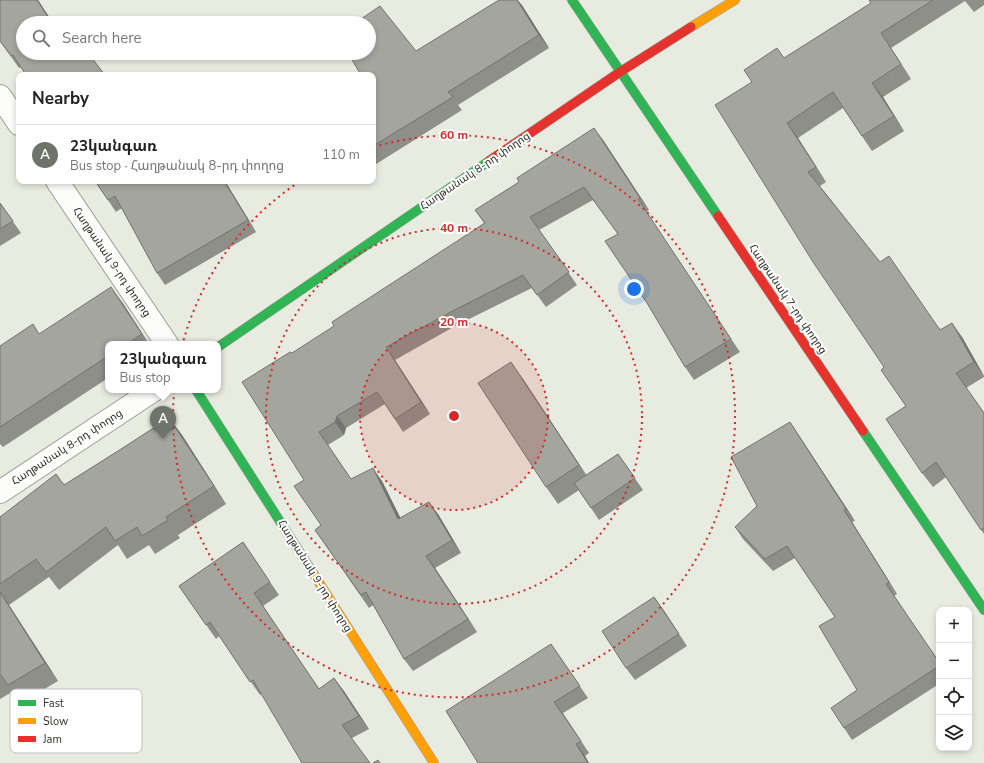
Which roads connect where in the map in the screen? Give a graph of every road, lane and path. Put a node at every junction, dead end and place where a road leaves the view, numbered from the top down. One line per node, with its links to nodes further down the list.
1 (572, 0): 3 (street, Հաղթանակ 7-րդ փողոց)
2 (735, 0): 3 (street, Հաղթանակ 8-րդ փողոց)
3 (620, 72): 8 (street, Հաղթանակ 8-րդ փողոց); 12 (street, Հաղթանակ 7-րդ փողոց)
4 (0, 96): 5 (street)
5 (16, 120)
6 (59, 184): 7 (street, Հաղթանակ 9-րդ փողոց)
7 (164, 341)
8 (221, 345)
9 (149, 393): 11 (street, Հաղթանակ 8-րդ փողոց)
10 (198, 393): 13 (street, Հաղթանակ 9-րդ փողոց)
11 (0, 492)
12 (984, 610)
13 (434, 763)

